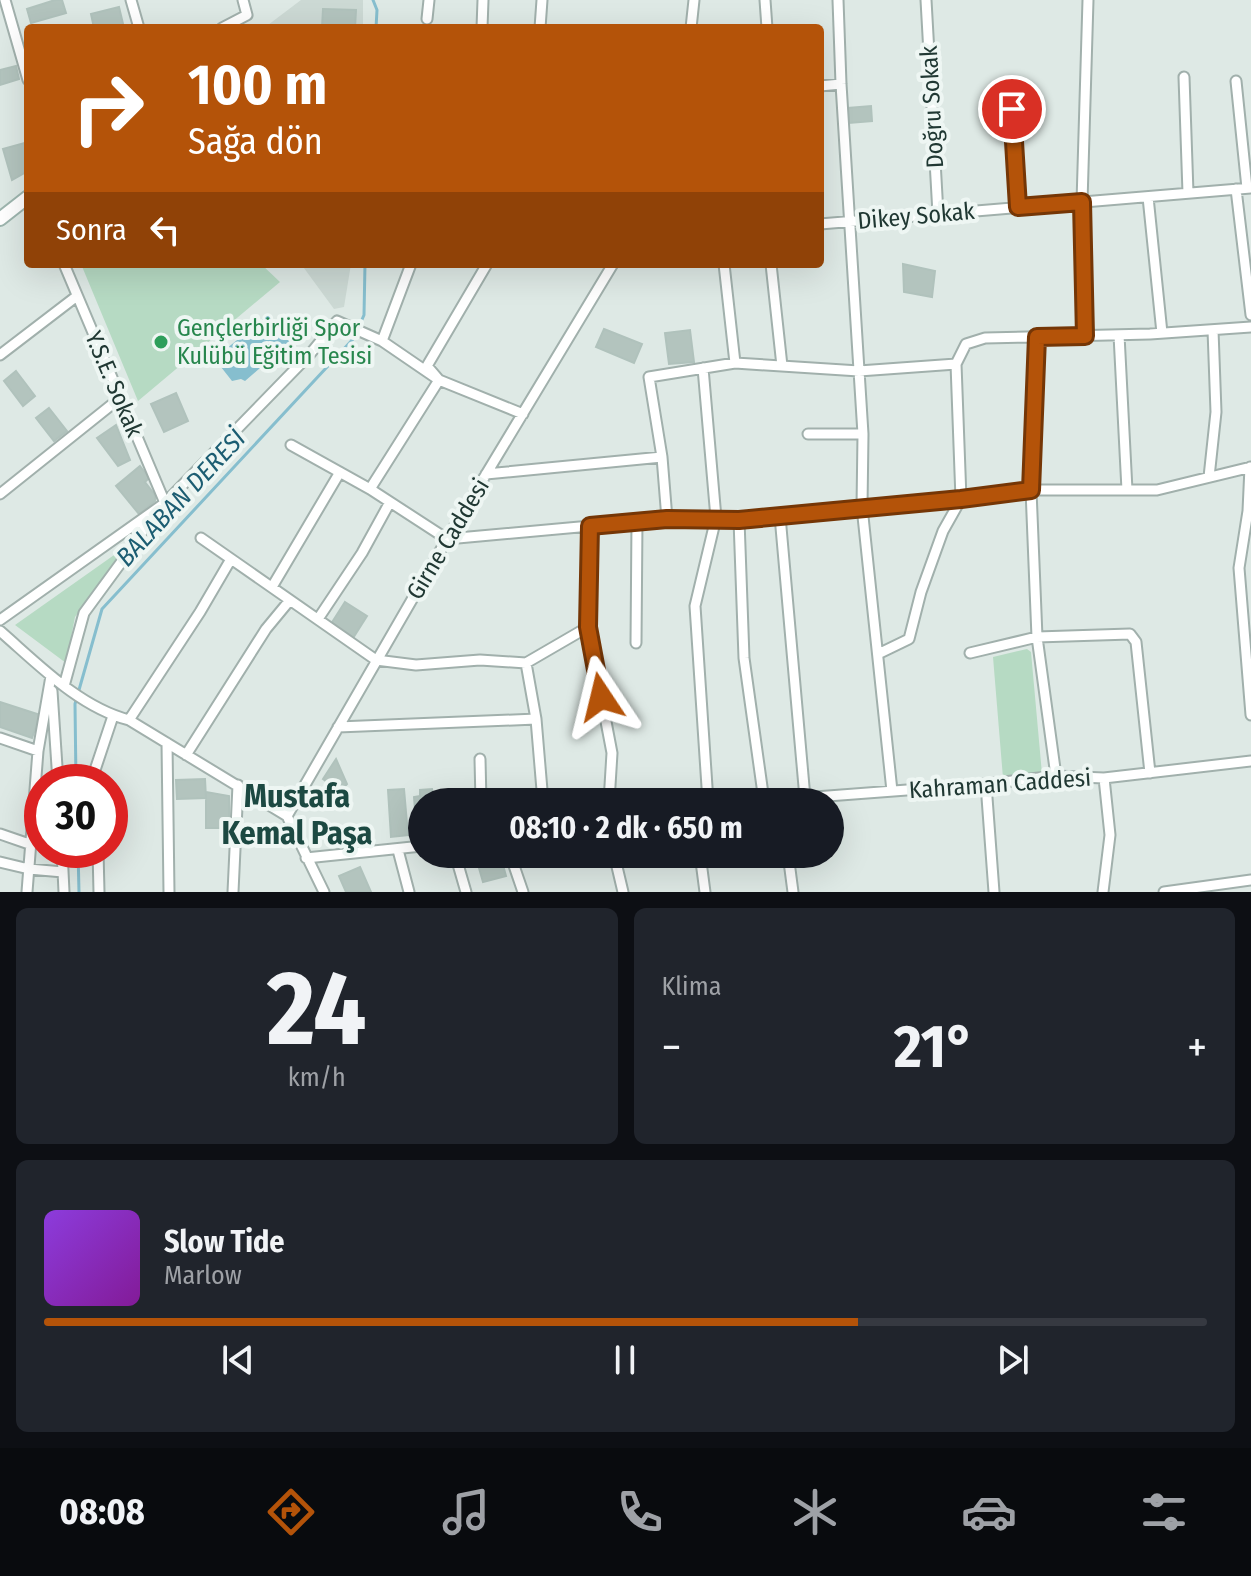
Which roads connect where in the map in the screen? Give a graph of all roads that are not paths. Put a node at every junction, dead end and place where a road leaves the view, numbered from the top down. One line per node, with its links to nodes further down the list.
1 (5, 0): 19 (street)
2 (131, 0): 13 (street)
3 (243, 0): 14 (street)
4 (429, 0): 12 (street)
5 (483, 0): 15 (street)
6 (542, 0): 16 (street)
7 (694, 0): 17 (street)
8 (765, 0): 18 (street)
9 (838, 0): 22 (street)
10 (926, 0): 31 (street, Doğru Sokak)
11 (1088, 0): 29 (street)
12 (427, 19)
13 (138, 24)
14 (230, 24)
15 (482, 24)
16 (540, 24)
17 (691, 24)
18 (767, 24)
19 (24, 66)
20 (1184, 77): 26 (street)
21 (1236, 81): 25 (street)
22 (841, 84): 23 (street); 33 (street)
23 (824, 86)
24 (1012, 109): 30 (street)
25 (1244, 188): 26 (street, Dikey Sokak); 42 (street)
26 (1188, 193): 27 (street, Dikey Sokak)
27 (1148, 197): 29 (street, Dikey Sokak); 45 (street)
28 (24, 200): 32 (street)
29 (1082, 202): 30 (street, Dikey Sokak); 47 (street)
30 (1018, 207): 31 (street, Dikey Sokak)
31 (938, 214): 33 (street, Dikey Sokak)
32 (0, 219)
33 (849, 221): 34 (street, Dikey Sokak); 55 (street)
34 (824, 224)
35 (66, 268): 41 (street, Y.S.E. Sokak)
36 (409, 268): 49 (street)
37 (485, 268): 56 (street)
38 (611, 268): 58 (street, Girne Caddesi)
39 (724, 268): 51 (street)
40 (771, 268): 53 (street)
41 (77, 296): 50 (street); 57 (street, Y.S.E. Sokak)
42 (1251, 315)
43 (1251, 327): 44 (street)
44 (1213, 330): 45 (street); 66 (street)
45 (1162, 333): 46 (street)
46 (1119, 335): 47 (street); 69 (street)
47 (1085, 336): 48 (street)
48 (1037, 337): 52 (street); 68 (street)
49 (382, 341): 56 (street); 73 (street)
50 (0, 355)
51 (735, 363): 53 (street); 54 (street)
52 (956, 364): 55 (street); 71 (street)
53 (782, 366): 55 (street)
54 (703, 368): 62 (street); 77 (street)
55 (859, 371): 60 (street)
56 (439, 380): 58 (street); 67 (street)
57 (120, 398): 70 (street); 73 (street, Y.S.E. Sokak)
58 (523, 414): 65 (street, Girne Caddesi)
59 (808, 434): 60 (street)
60 (863, 434): 74 (street)
61 (291, 445): 64 (street)
62 (662, 457): 65 (street); 78 (street)
63 (1251, 467): 66 (street); 86 (street)
64 (340, 472): 67 (street); 85 (street)
65 (486, 474): 83 (street, Girne Caddesi)
66 (1209, 477): 69 (street)
67 (370, 489): 72 (street)
68 (1031, 490): 69 (street); 71 (street); 92 (street)
69 (1127, 490)
70 (0, 494)
71 (961, 499): 74 (street); 95 (street)
72 (390, 502): 83 (street); 88 (street)
73 (165, 503): 75 (street)
74 (862, 507): 76 (street); 95 (street)
75 (151, 513): 89 (street); 99 (street)
76 (780, 516): 79 (street); 124 (street)
77 (716, 518): 78 (street); 79 (street); 122 (street)
78 (667, 519): 80 (street)
79 (739, 520): 123 (street)
80 (637, 521): 81 (street); 93 (street)
81 (590, 526): 83 (street); 90 (street)
82 (201, 538): 84 (street)
83 (447, 539): 96 (street, Girne Caddesi)
84 (231, 559): 85 (street); 103 (street)
85 (272, 587): 87 (street)
86 (1246, 595): 100 (street)
87 (290, 600): 88 (street); 108 (street)
88 (318, 619): 96 (street)
89 (0, 620)
90 (588, 627): 97 (street); 121 (street)
91 (0, 631): 98 (street)
92 (1037, 637): 94 (street); 114 (street); 115 (street)
93 (636, 643)
94 (970, 653)
95 (878, 654): 125 (street)
96 (376, 660): 97 (street); 104 (street, Girne Caddesi)
97 (526, 663): 102 (street)
98 (51, 676): 99 (street); 107 (street); 112 (street)
99 (68, 688): 101 (street)
100 (1251, 715)
101 (113, 716): 103 (street); 113 (street)
102 (536, 719): 104 (street); 120 (street)
103 (129, 720): 106 (street)
104 (338, 727): 127 (street, Girne Caddesi)
105 (0, 738): 107 (street)
106 (167, 743): 108 (street); 148 (street)
107 (38, 751): 111 (street)
108 (186, 755): 118 (street)
109 (480, 759): 119 (street)
110 (1251, 761): 114 (street, Kahraman Caddesi)
111 (37, 764)
112 (57, 764)
113 (97, 764)
114 (1150, 773): 116 (street, Kahraman Caddesi)
115 (1056, 776): 116 (street, Kahraman Caddesi); 117 (street, Kahraman Caddesi)
116 (1104, 778): 158 (street)
117 (986, 784): 125 (street, Kahraman Caddesi); 157 (street)
118 (238, 785): 127 (street); 149 (street)
119 (481, 788)
120 (542, 788)
121 (610, 788)
122 (707, 788)
123 (762, 788)
124 (804, 788)
125 (892, 791): 126 (street, Kahraman Caddesi)
126 (844, 795)
127 (287, 816): 132 (street)
128 (0, 834): 129 (street)
129 (24, 842)
130 (408, 848): 131 (street)
131 (398, 850): 132 (street); 151 (street)
132 (306, 858): 150 (street)
133 (0, 862): 141 (street)
134 (63, 868): 142 (street)
135 (98, 868): 147 (street)
136 (459, 868): 152 (street)
137 (515, 868): 153 (street)
138 (617, 868): 154 (street)
139 (702, 868): 155 (street)
140 (790, 868): 156 (street)
141 (29, 869): 142 (street); 145 (street)
142 (63, 872): 146 (street)
143 (1251, 880): 144 (street)
144 (1232, 887): 159 (street)
145 (27, 892)
146 (64, 892)
147 (99, 892)
148 (169, 892)
149 (233, 892)
150 (324, 892)
151 (409, 892)
152 (466, 892)
153 (523, 892)
154 (623, 892)
155 (705, 892)
156 (793, 892)
157 (994, 892)
158 (1103, 892)
159 (1164, 892)

